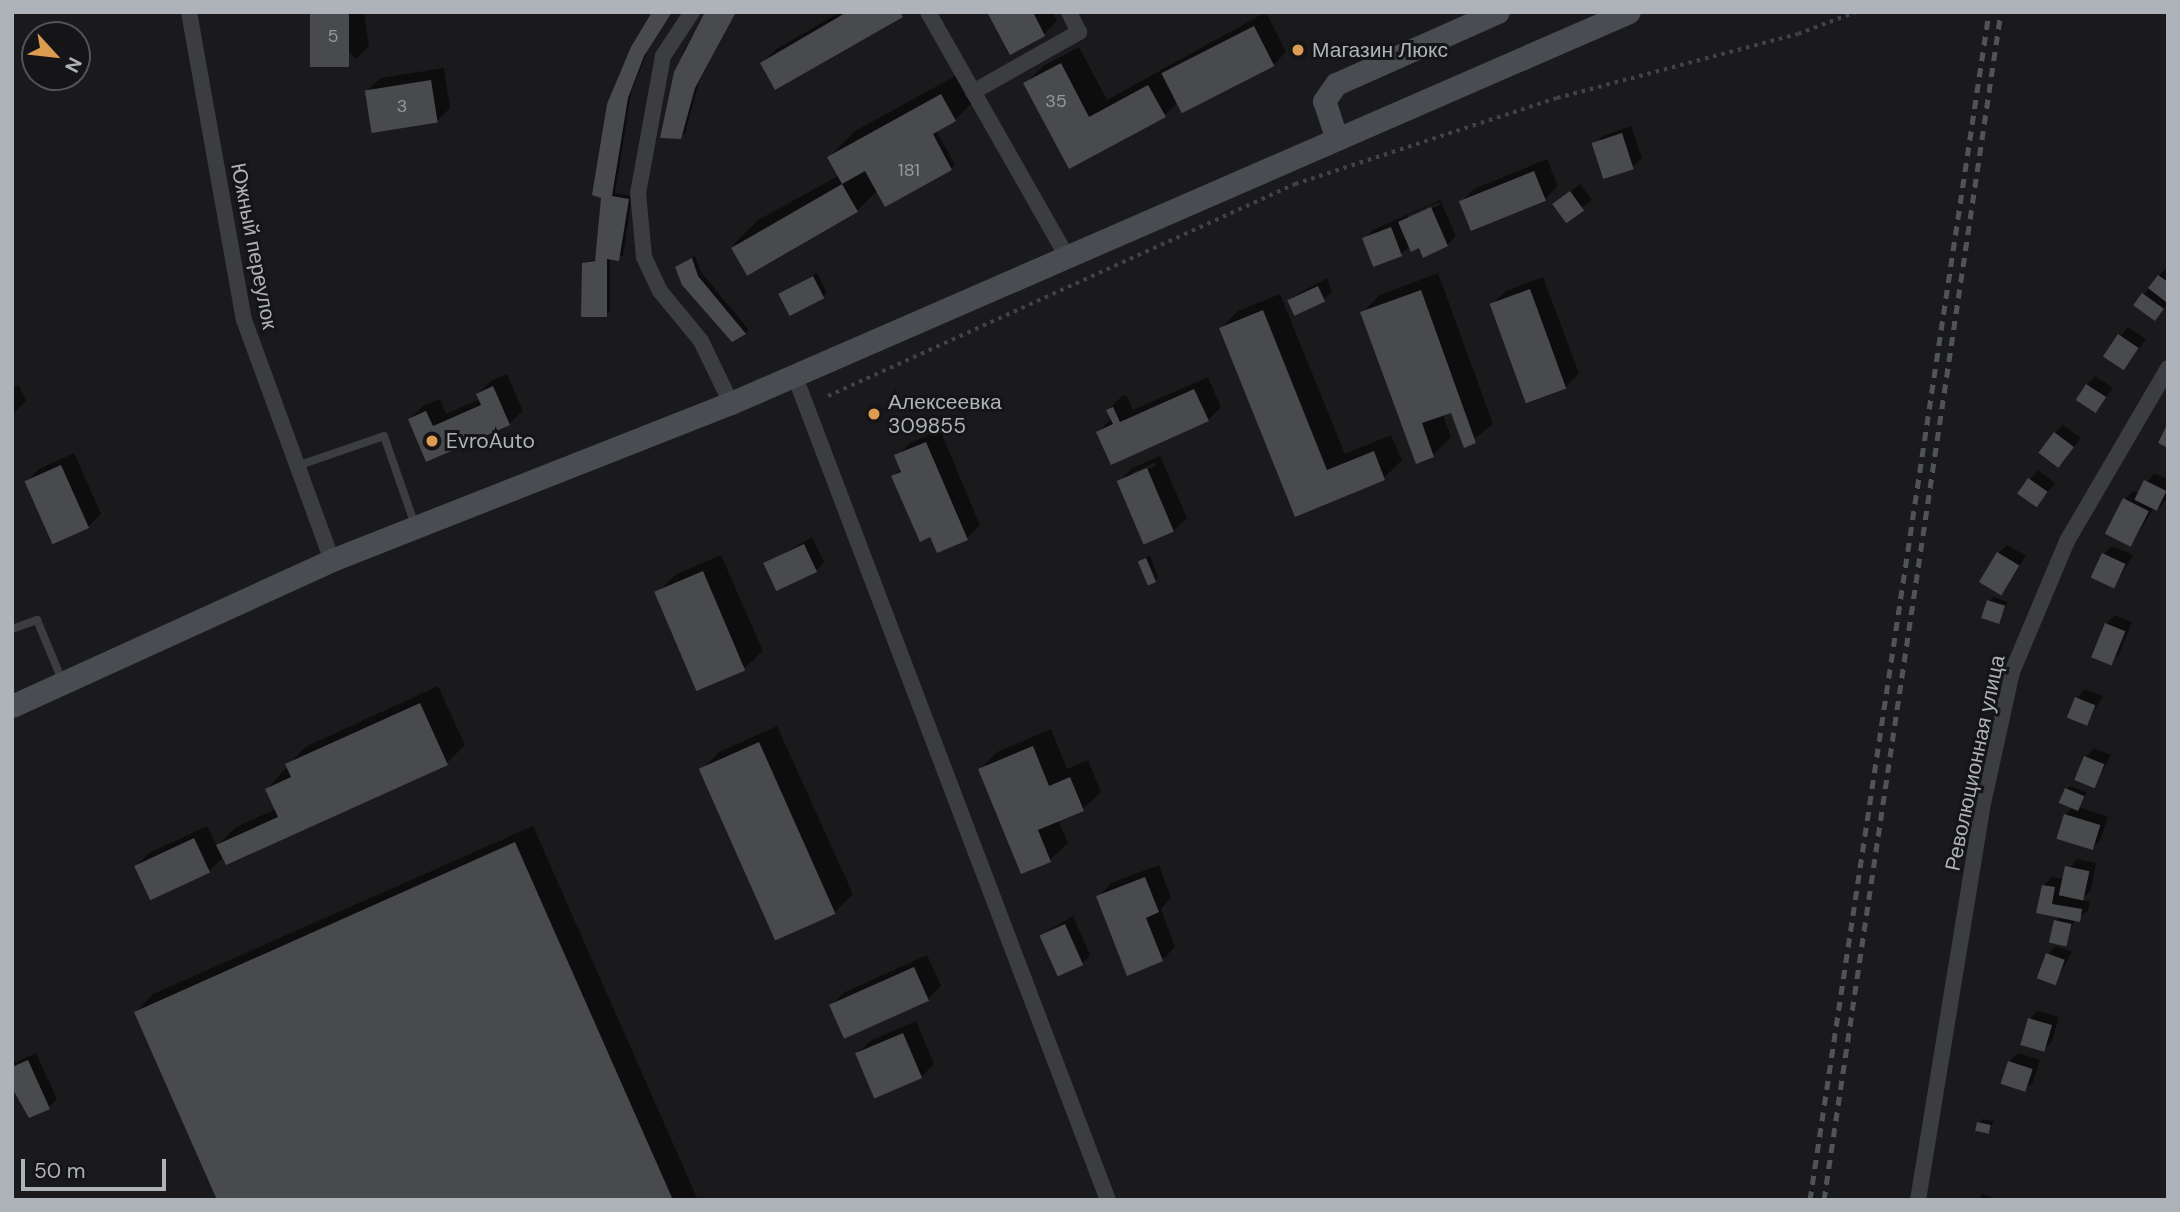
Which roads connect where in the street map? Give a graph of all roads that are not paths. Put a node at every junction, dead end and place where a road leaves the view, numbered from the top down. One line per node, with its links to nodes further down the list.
1 (189, 12): 13 (street, Южный переулок)
2 (691, 12): 12 (street)
3 (928, 12): 7 (street)
4 (1069, 12): 7 (street)
5 (1498, 12): 8 (main road)
6 (1629, 12): 8 (main road)
7 (973, 92): 9 (street)
8 (1336, 137): 9 (main road)
9 (1066, 255): 11 (main road)
10 (2168, 368): 20 (street, Революционная улица)
11 (794, 374): 12 (main road); 19 (street)
12 (732, 403): 14 (main road)
13 (297, 466): 14 (lane); 15 (street, Южный переулок)
14 (416, 527): 15 (main road)
15 (332, 560): 17 (main road)
16 (12, 629): 17 (lane)
17 (63, 683): 18 (main road)
18 (12, 706)
19 (1108, 1200)
20 (1918, 1200)

